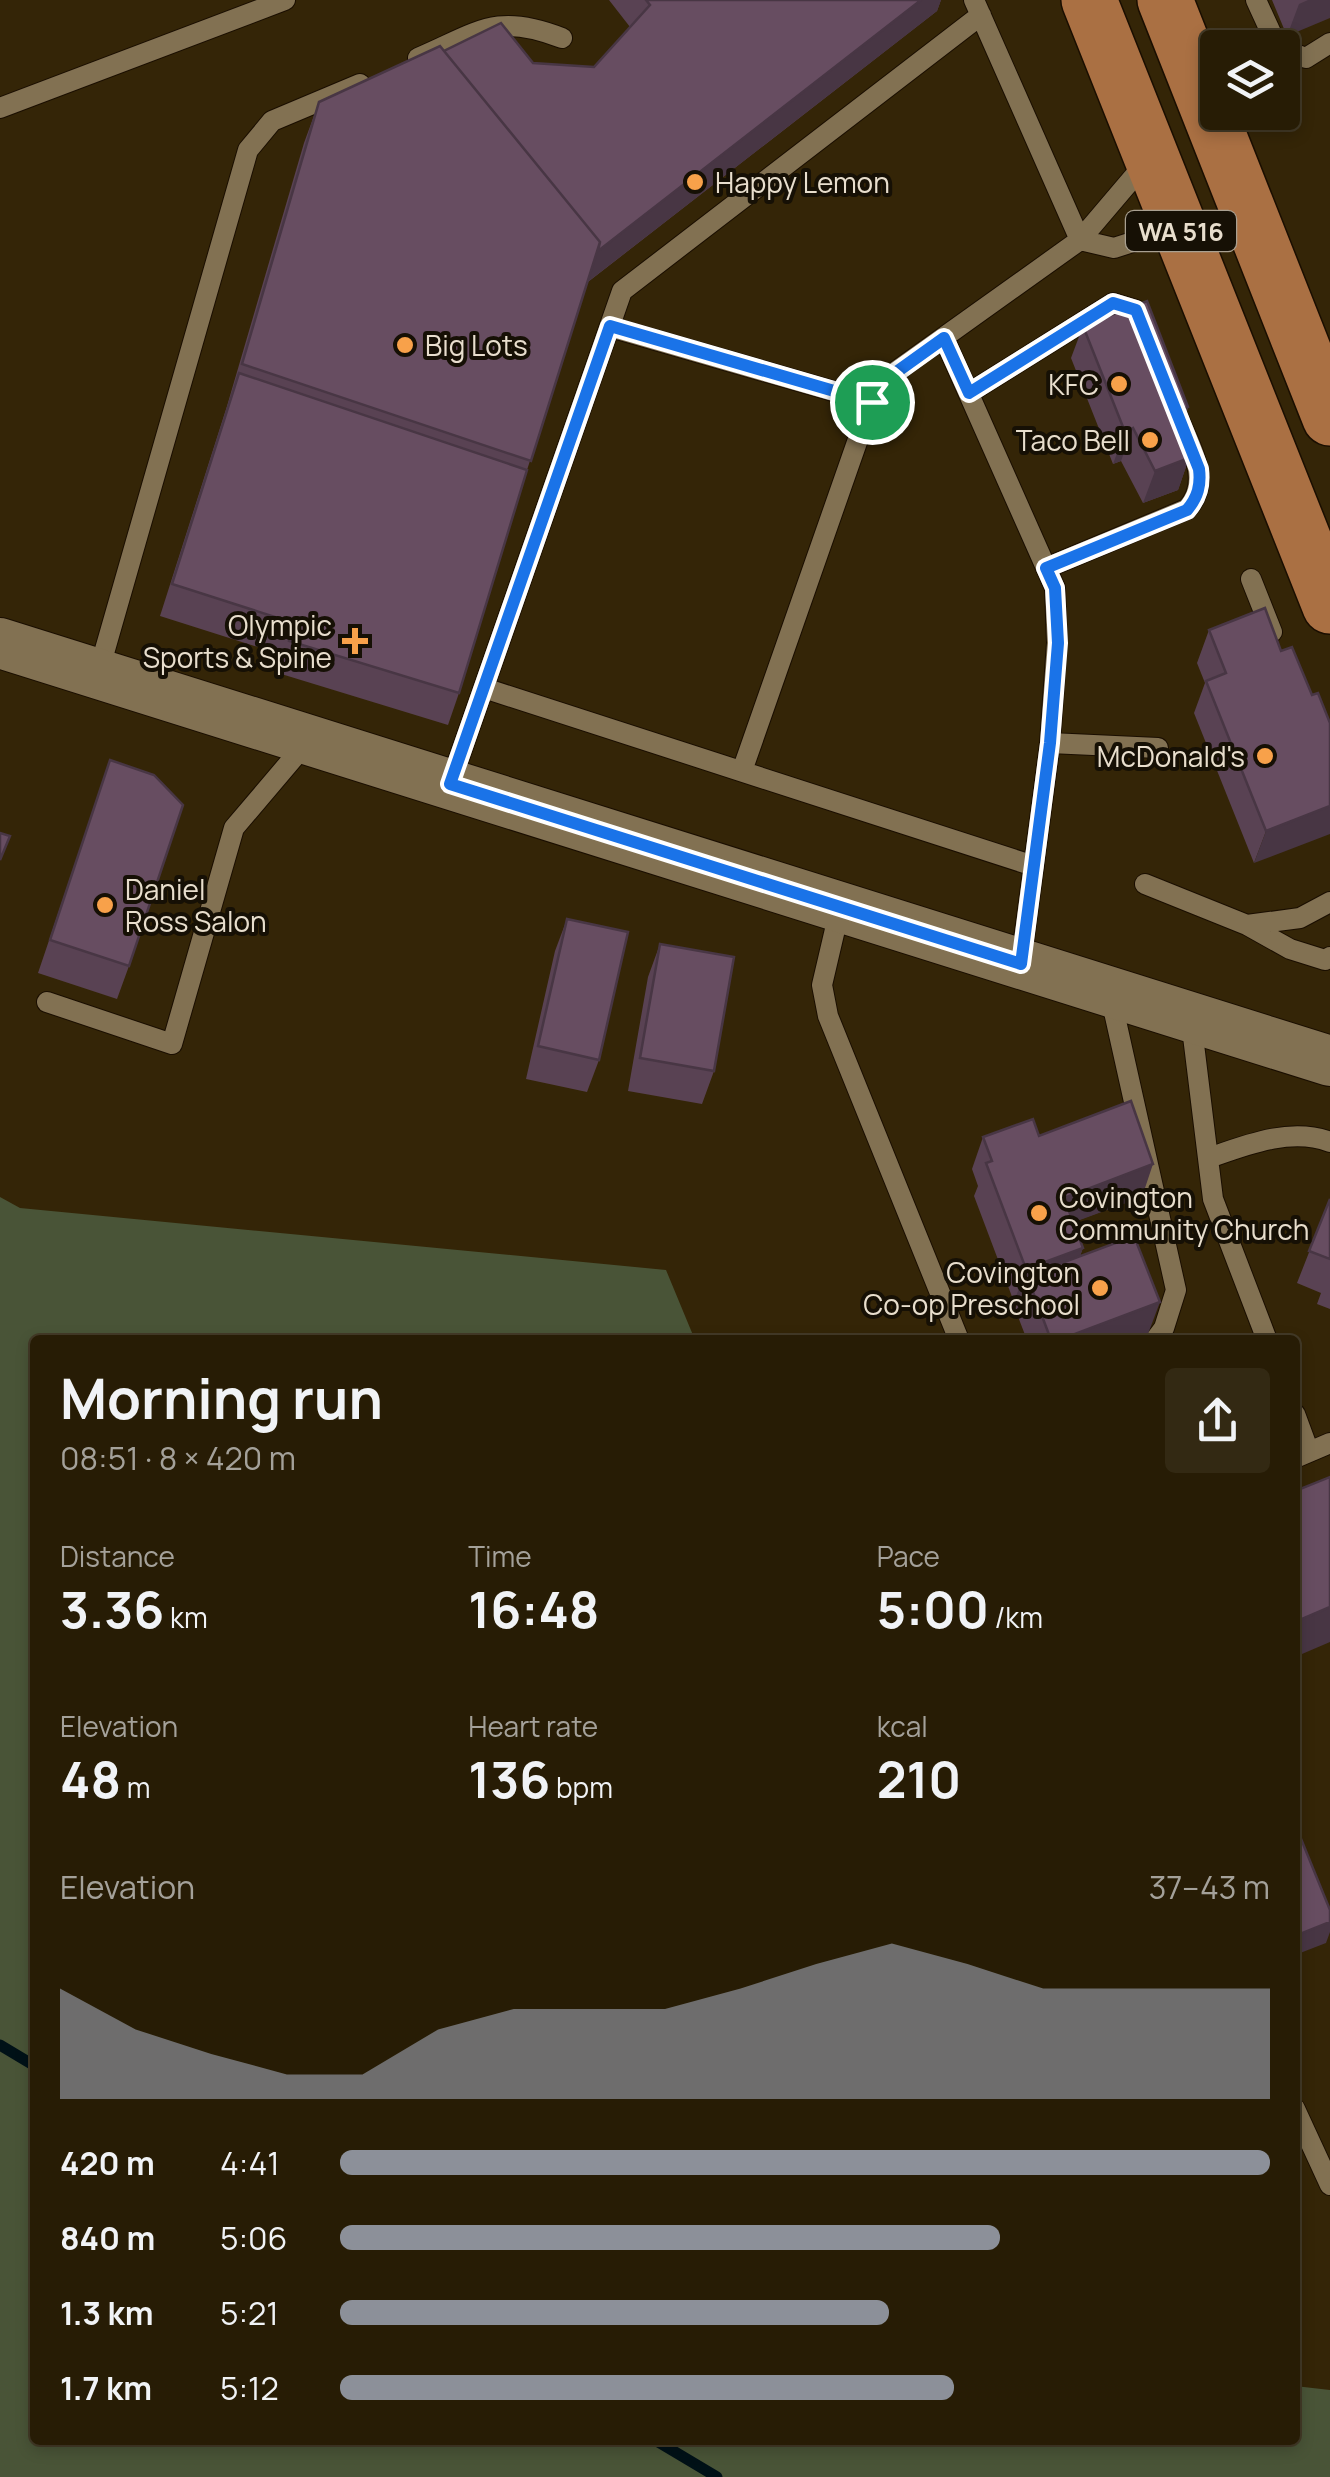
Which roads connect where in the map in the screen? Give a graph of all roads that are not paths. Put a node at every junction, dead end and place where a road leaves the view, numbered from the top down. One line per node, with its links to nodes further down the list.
1 (285, 0): 10 (lane)
2 (1088, 0): 11 (main road, WA 516)
3 (1166, 0): 20 (main road, WA 516)
4 (1256, 0): 6 (lane)
5 (978, 8): 13 (lane); 14 (lane)
6 (1271, 30)
7 (562, 38): 26 (lane)
8 (1330, 44): 9 (lane)
9 (1300, 56)
10 (0, 108)
11 (1151, 156): 12 (main road, WA 516); 13 (lane)
12 (1179, 227): 13 (lane); 23 (main road, WA 516)
13 (1080, 240): 15 (lane)
14 (610, 326): 19 (lane); 27 (lane)
15 (944, 338): 17 (lane); 19 (lane)
16 (1150, 345): 17 (lane)
17 (969, 393): 21 (lane)
18 (1171, 398): 21 (lane)
19 (872, 402): 31 (lane)
20 (1330, 418)
21 (1046, 568): 29 (lane)
22 (1250, 579): 25 (lane)
23 (1330, 606)
24 (0, 643): 26 (street)
25 (1280, 649)
26 (98, 674): 28 (street)
27 (484, 688): 31 (lane); 32 (lane)
28 (308, 740): 32 (street); 41 (lane)
29 (1050, 743): 30 (lane); 33 (lane)
30 (1158, 748)
31 (742, 771): 33 (lane)
32 (450, 784): 36 (street)
33 (1034, 866): 39 (lane)
34 (1145, 884): 37 (lane)
35 (1330, 902): 37 (lane)
36 (840, 908): 39 (street); 46 (lane)
37 (1247, 925): 38 (lane)
38 (1330, 958)
39 (1021, 964): 40 (street)
40 (1109, 992): 42 (street); 47 (lane)
41 (46, 1002)
42 (1191, 1018): 43 (street); 45 (lane)
43 (1330, 1062)
44 (1330, 1142): 45 (lane)
45 (1209, 1158): 48 (lane)
46 (957, 1335)
47 (1159, 1335)
48 (1265, 1335)
49 (1330, 1443): 50 (lane)
50 (1302, 1455)
51 (1300, 2120): 52 (lane)
52 (1330, 2185)

